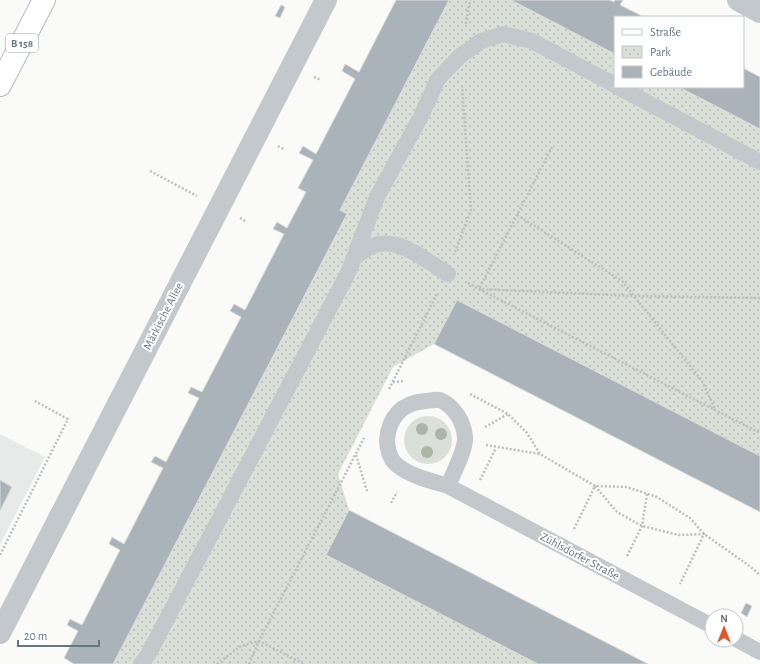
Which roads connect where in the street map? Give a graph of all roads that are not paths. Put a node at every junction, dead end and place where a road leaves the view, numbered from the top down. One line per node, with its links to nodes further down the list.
1 (44, 0): 6 (main road, B 158)
2 (326, 0): 13 (street, Märkische Allee)
3 (738, 0): 4 (street)
4 (760, 12)
5 (614, 84): 9 (lane)
6 (0, 85)
7 (620, 88): 8 (lane)
8 (760, 162)
9 (354, 257): 10 (lane); 16 (lane)
10 (448, 274)
11 (448, 486): 11 (lane, Zühlsdorfer Straße); 12 (lane, Zühlsdorfer Straße)
12 (704, 622)
13 (0, 633)
14 (744, 643): 15 (lane)
15 (760, 652)
16 (141, 664)

